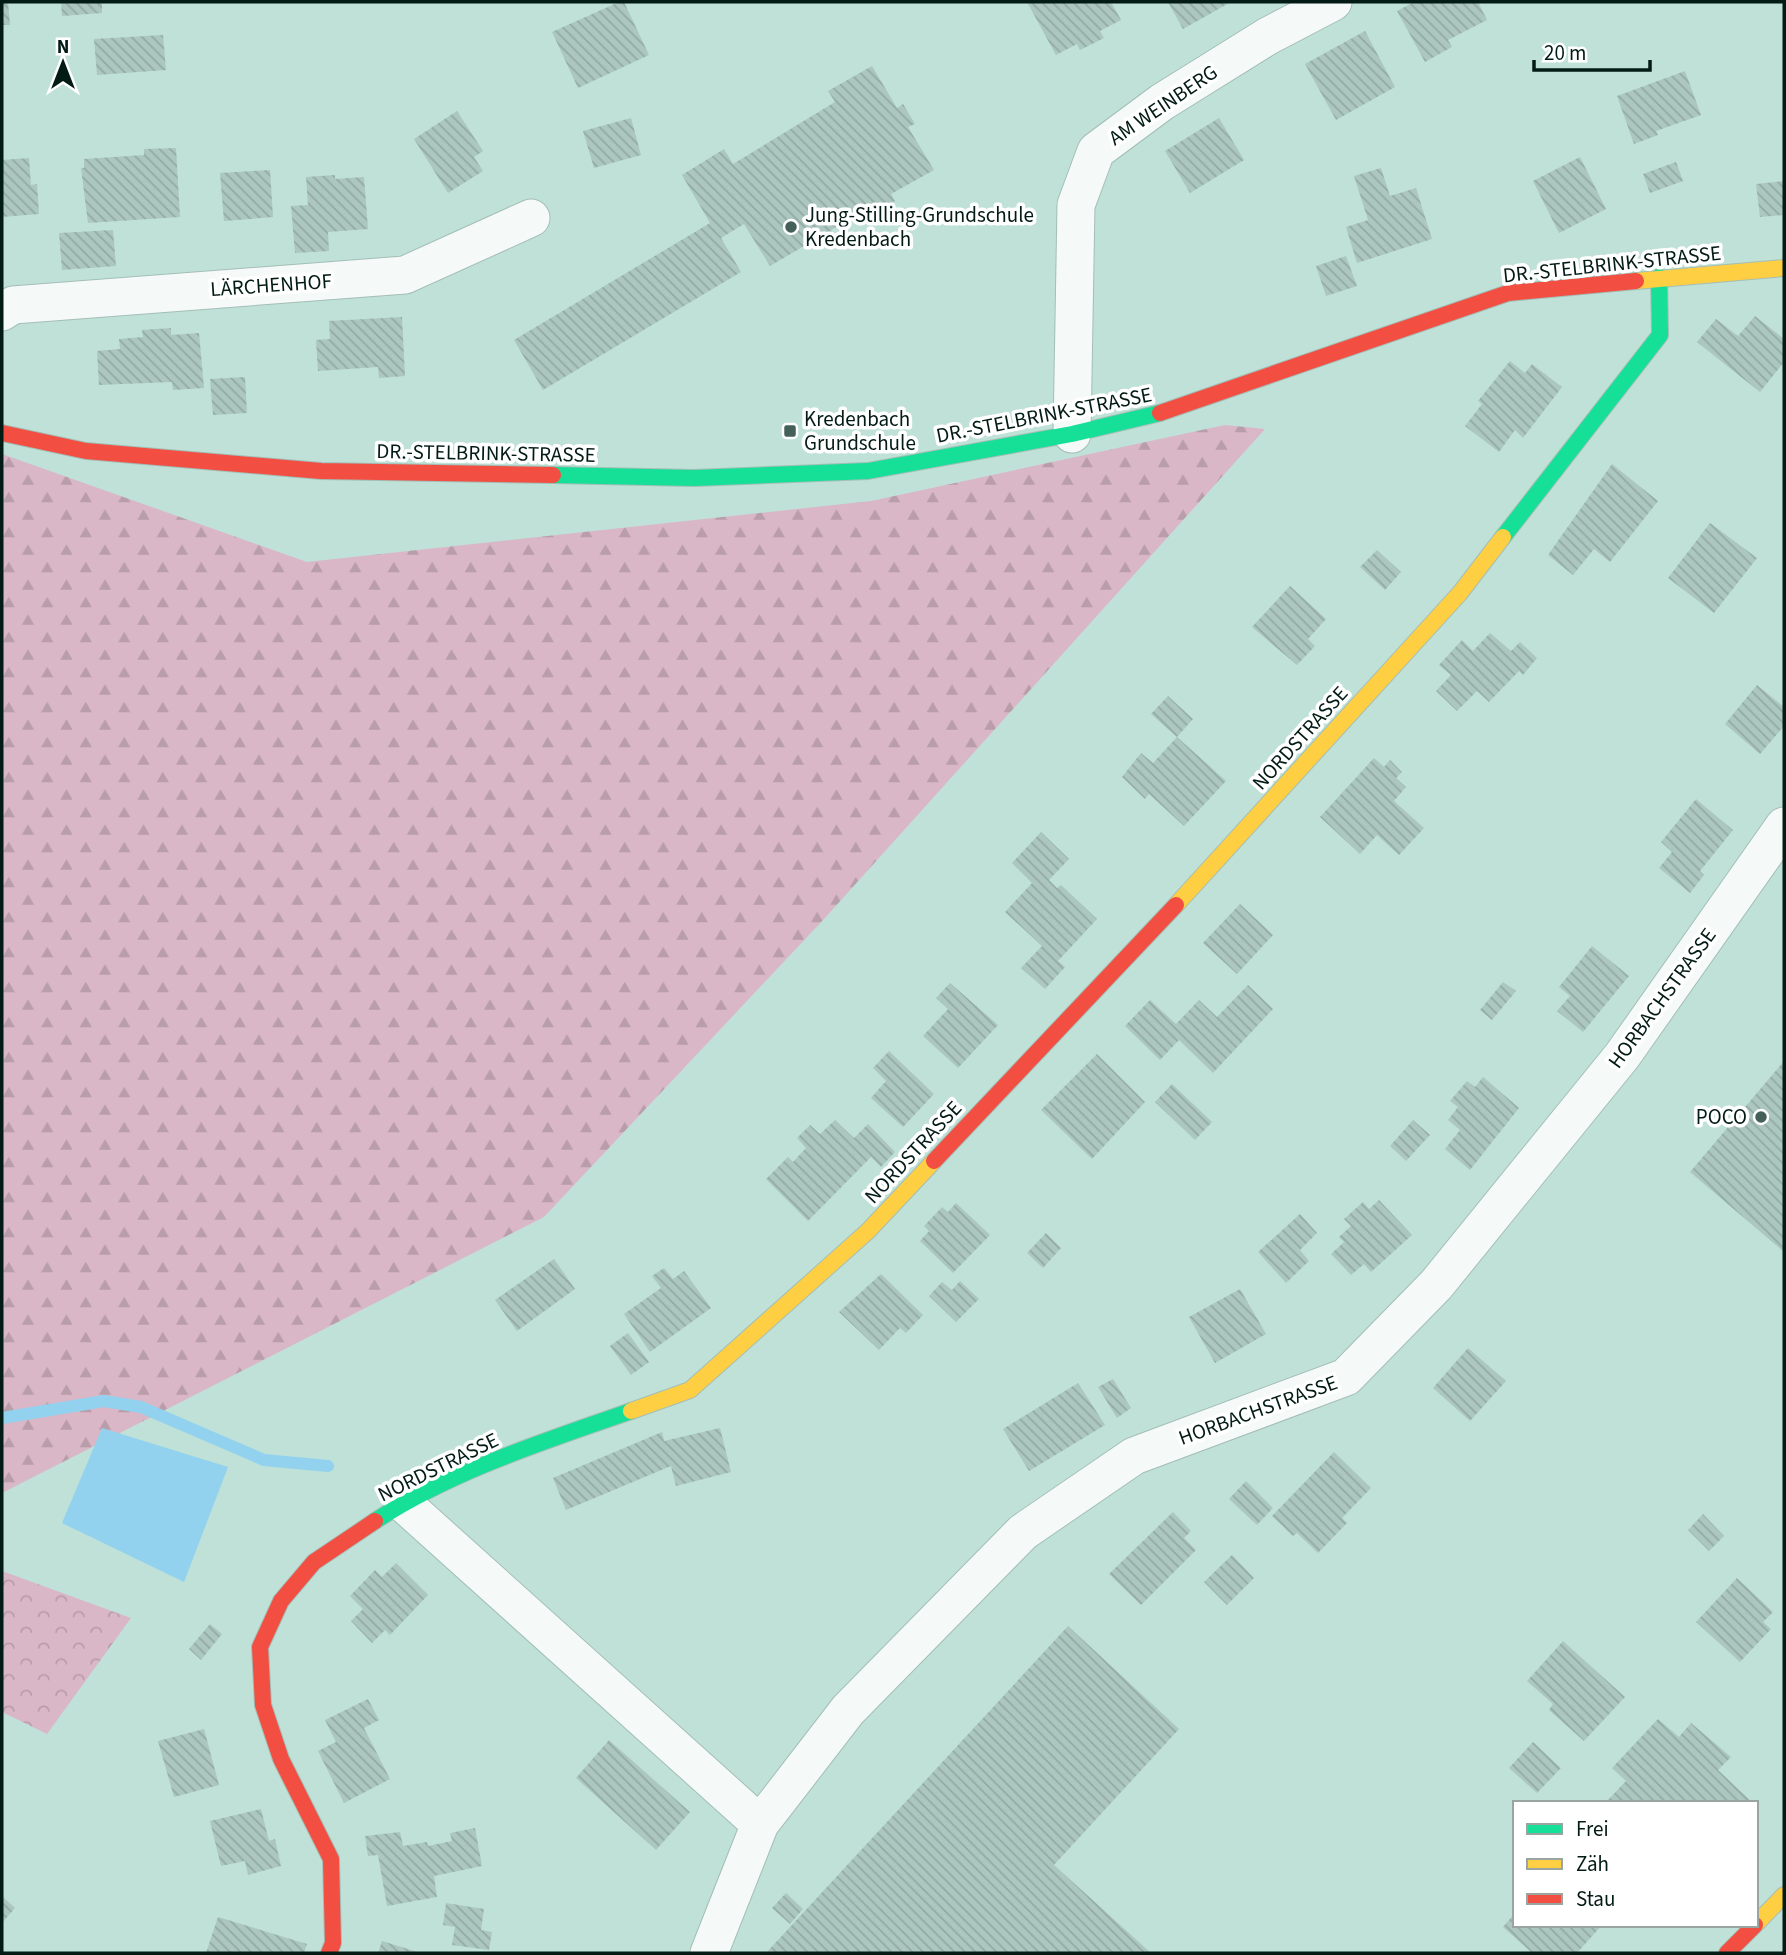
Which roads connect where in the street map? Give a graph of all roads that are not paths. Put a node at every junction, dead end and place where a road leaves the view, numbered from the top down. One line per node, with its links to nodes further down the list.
1 (1333, 2): 7 (street, AM WEINBERG)
2 (531, 218): 5 (street, LÄRCHENHOF)
3 (1784, 268): 4 (street, DR.-STELBRINK-STRASSE)
4 (1659, 277): 7 (street, DR.-STELBRINK-STRASSE); 9 (street, NORDSTRASSE)
5 (2, 312)
6 (2, 433): 7 (street, DR.-STELBRINK-STRASSE)
7 (1072, 434)
8 (1784, 826): 10 (street, HORBACHSTRASSE)
9 (403, 1503): 10 (street); 14 (street, NORDSTRASSE)
10 (760, 1825): 15 (street, HORBACHSTRASSE)
11 (1784, 1895): 12 (street)
12 (1758, 1922)
13 (1753, 1927): 16 (street)
14 (329, 1953)
15 (709, 1953)
16 (1727, 1953)

